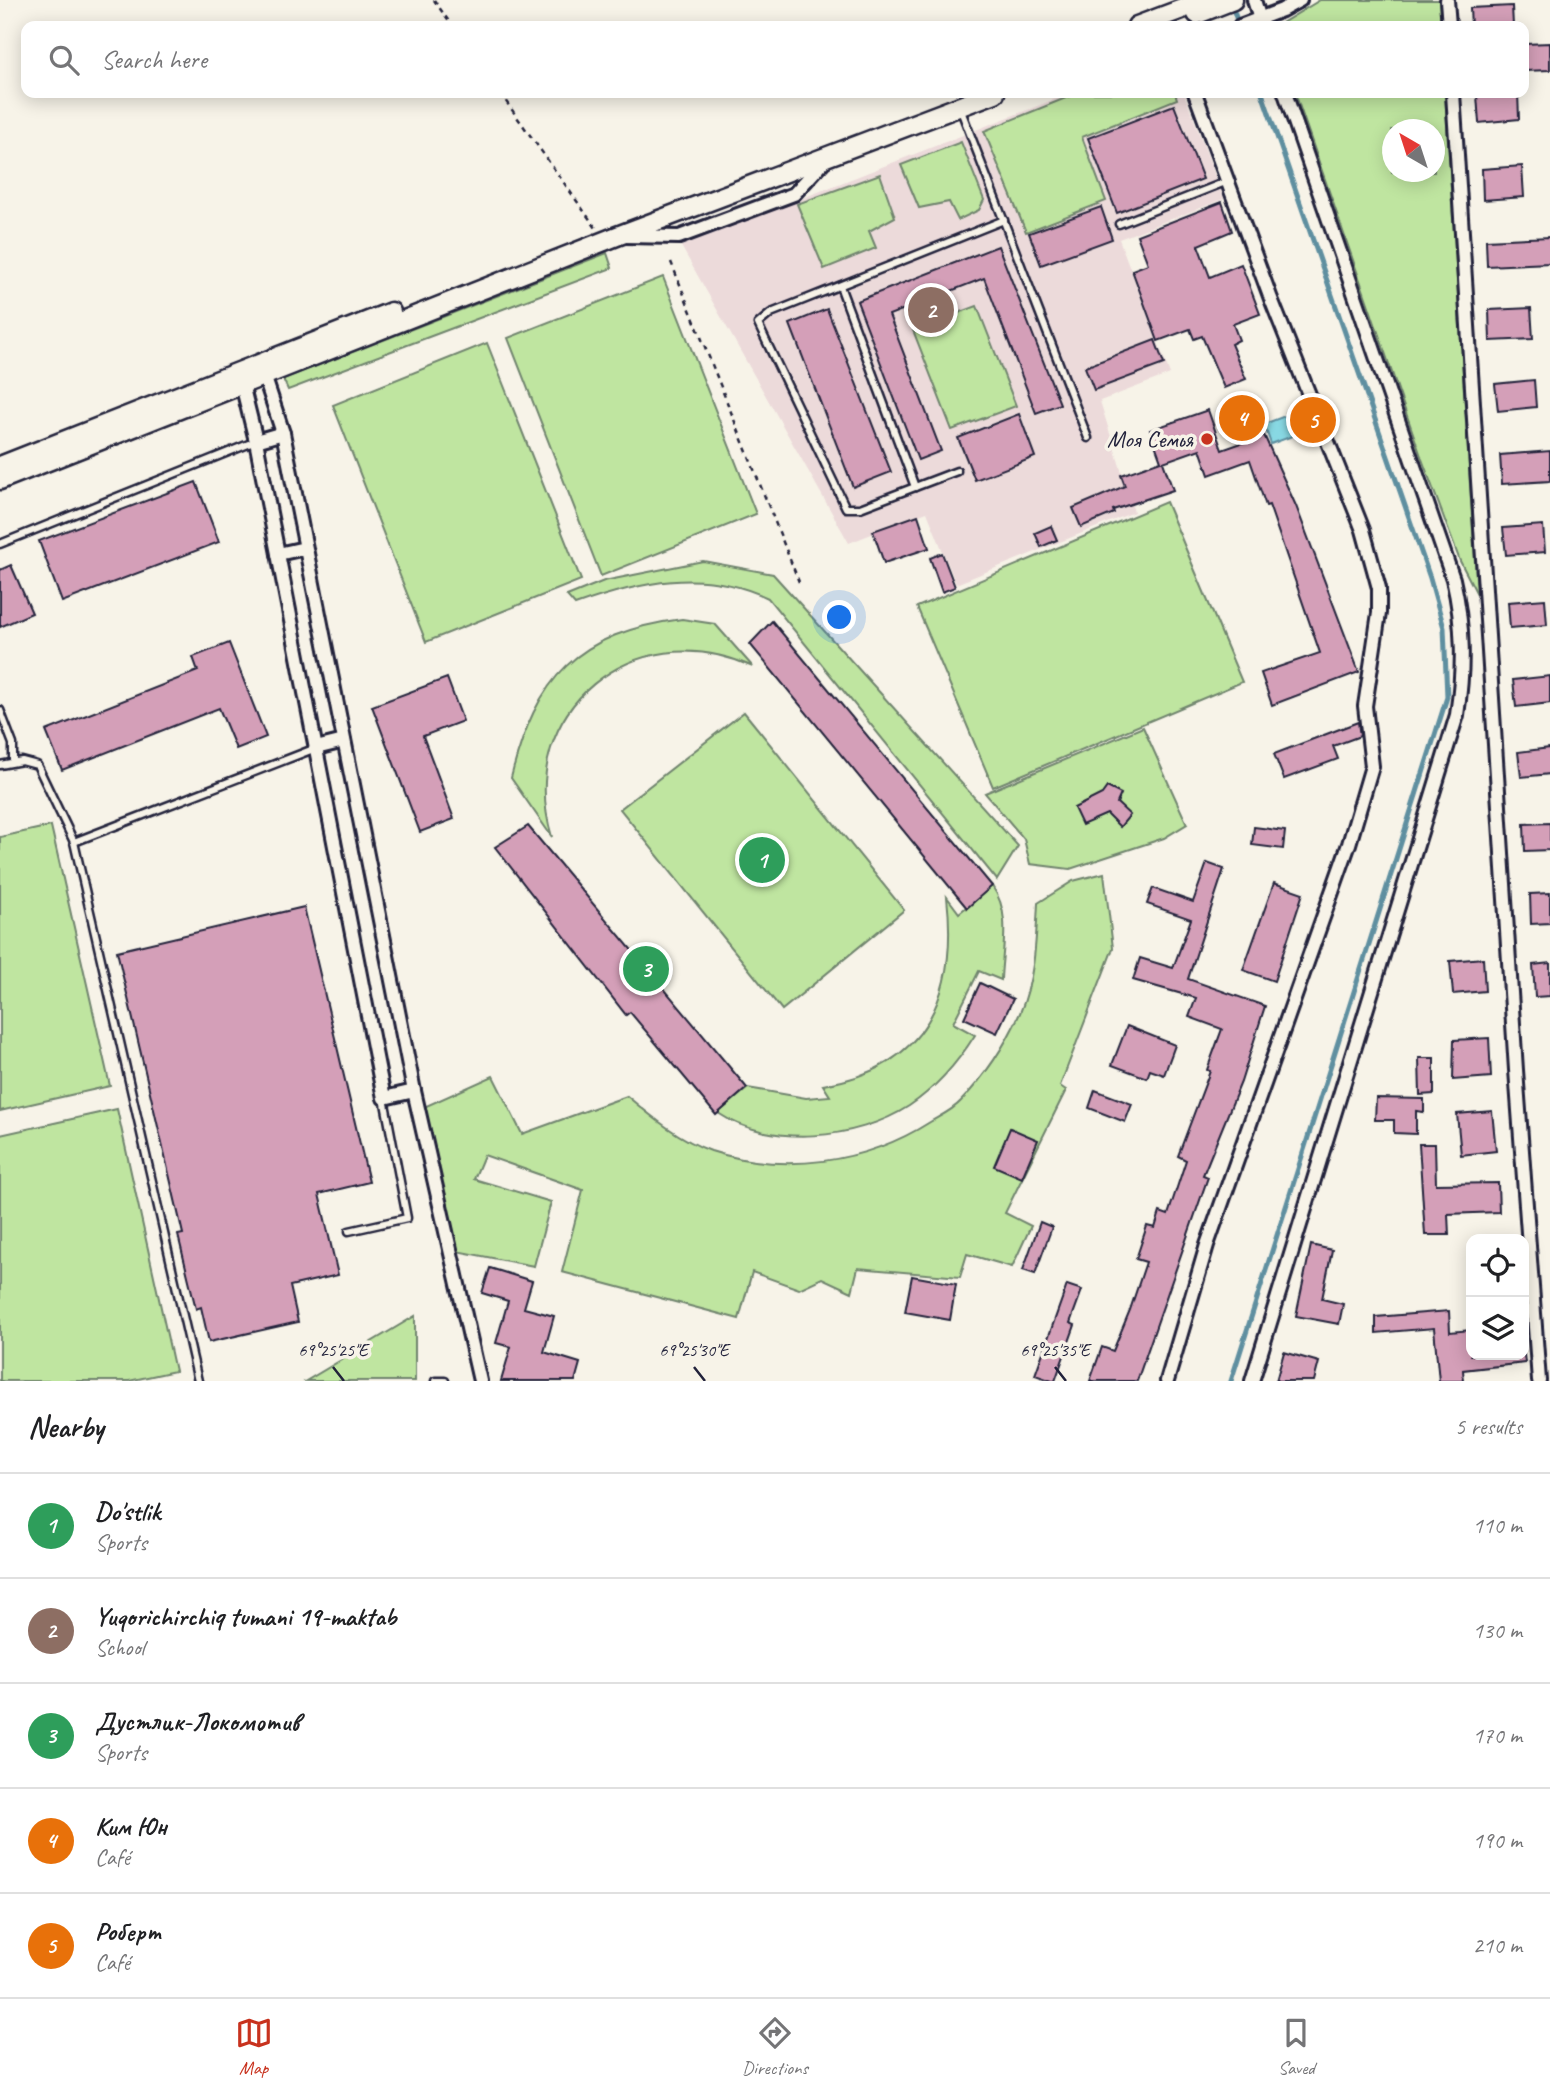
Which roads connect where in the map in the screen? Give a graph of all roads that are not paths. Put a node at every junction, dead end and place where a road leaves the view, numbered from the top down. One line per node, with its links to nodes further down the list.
1 (1233, 0): 5 (main road)
2 (1254, 0): 7 (street)
3 (1300, 0): 8 (street)
4 (1447, 0): 9 (street)
5 (1189, 13): 6 (main road)
6 (1157, 21)
7 (1261, 21)
8 (1263, 21)
9 (1449, 21)
10 (1197, 98): 14 (street)
11 (1287, 98): 44 (street)
12 (1453, 98): 45 (street)
13 (960, 99): 15 (lane); 18 (main road); 18 (main road)
14 (1228, 181): 16 (lane); 43 (street)
15 (1004, 220): 17 (lane); 21 (lane)
16 (1119, 224)
17 (840, 286): 26 (lane); 26 (lane)
18 (262, 370): 19 (main road); 20 (street)
19 (240, 378): 22 (street); 23 (main road); 25 (main road)
20 (283, 433): 22 (street); 28 (street)
21 (1088, 438)
22 (256, 441): 27 (lane); 29 (street)
23 (0, 466)
24 (957, 471): 26 (lane)
25 (0, 480)
26 (915, 487)
27 (0, 544)
28 (305, 548): 29 (street); 31 (street)
29 (278, 554): 32 (street)
30 (0, 710): 33 (lane)
31 (344, 741): 32 (street); 36 (street)
32 (316, 748): 35 (lane); 37 (street)
33 (13, 762): 34 (lane); 35 (lane)
34 (0, 765)
35 (74, 842): 39 (lane)
36 (414, 1091): 37 (street); 42 (street)
37 (384, 1098): 38 (lane)
38 (349, 1231)
39 (198, 1381)
40 (435, 1381): 41 (lane)
41 (444, 1381)
42 (480, 1381)
43 (1167, 1381)
44 (1252, 1381)
45 (1539, 1381)

